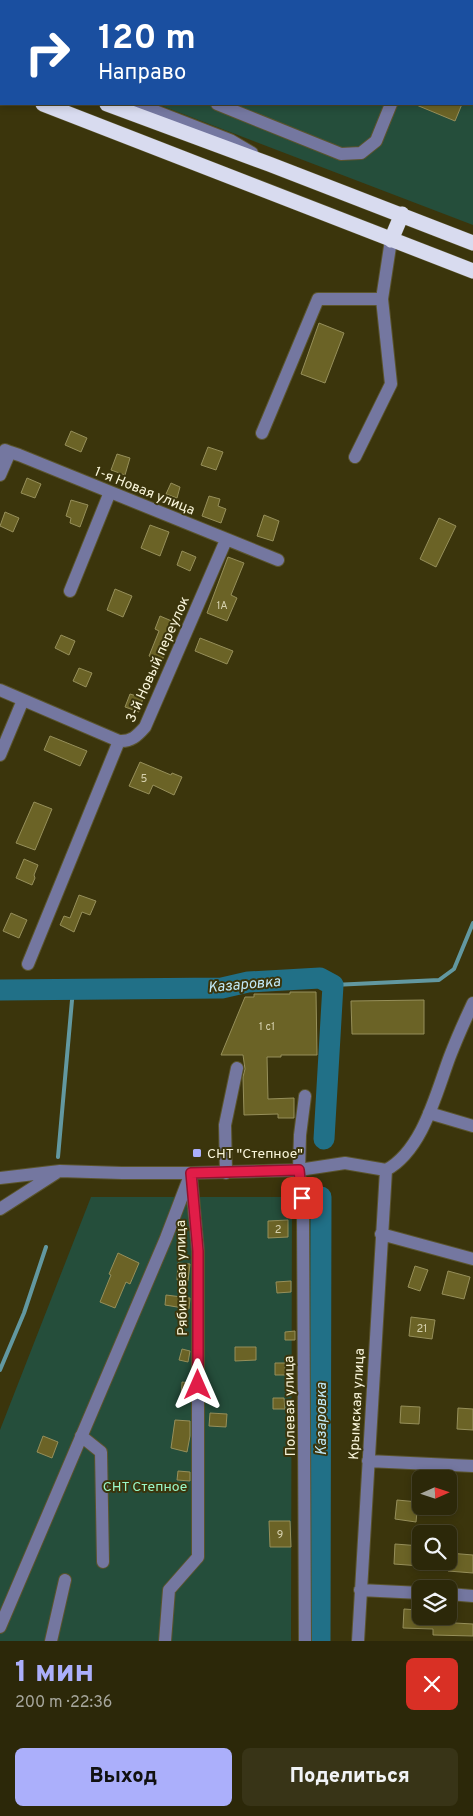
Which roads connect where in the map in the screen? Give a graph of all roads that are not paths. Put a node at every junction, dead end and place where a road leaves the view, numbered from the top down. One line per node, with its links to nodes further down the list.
1 (46, 105): 8 (highway)
2 (110, 105): 6 (highway)
3 (139, 105): 6 (street)
4 (222, 105): 5 (street)
5 (391, 105)
6 (269, 164): 7 (highway)
7 (402, 214): 8 (highway); 9 (highway)
8 (391, 240): 10 (highway); 11 (street)
9 (473, 243)
10 (473, 271)
11 (382, 299): 12 (street); 14 (street)
12 (262, 433)
13 (3, 452): 15 (street); 16 (street, 1-я Новая улица)
14 (355, 457)
15 (0, 475)
16 (110, 492): 17 (street, 1-я Новая улица); 19 (street)
17 (226, 540): 18 (street, 1-я Новая улица); 22 (street, 3-й Новый переулок)
18 (278, 560)
19 (70, 591)
20 (0, 690): 21 (street)
21 (23, 700): 22 (street); 23 (street)
22 (118, 741): 24 (street)
23 (0, 755)
24 (28, 964)
25 (473, 1003): 28 (street)
26 (237, 1068): 34 (street)
27 (306, 1096): 31 (street, Полевая улица)
28 (429, 1113): 29 (street); 32 (street)
29 (473, 1126)
30 (60, 1170): 33 (street); 35 (street); 36 (street)
31 (299, 1170): 32 (street); 34 (street); 51 (street, Полевая улица)
32 (386, 1170): 37 (street, Крымская улица)
33 (191, 1173): 34 (street); 39 (street); 50 (street, Рябиновая улица)
34 (226, 1173)
35 (0, 1178)
36 (0, 1208)
37 (382, 1234): 38 (street); 40 (street, Крымская улица)
38 (473, 1259)
39 (81, 1436): 42 (street); 48 (street)
40 (368, 1461): 41 (street); 44 (street, Крымская улица)
41 (473, 1466)
42 (103, 1562)
43 (65, 1580): 49 (street)
44 (360, 1590): 45 (street); 52 (street, Крымская улица)
45 (412, 1593)
46 (457, 1595): 47 (street)
47 (473, 1596)
48 (0, 1627)
49 (51, 1641)
50 (165, 1641)
51 (305, 1641)
52 (358, 1641)

